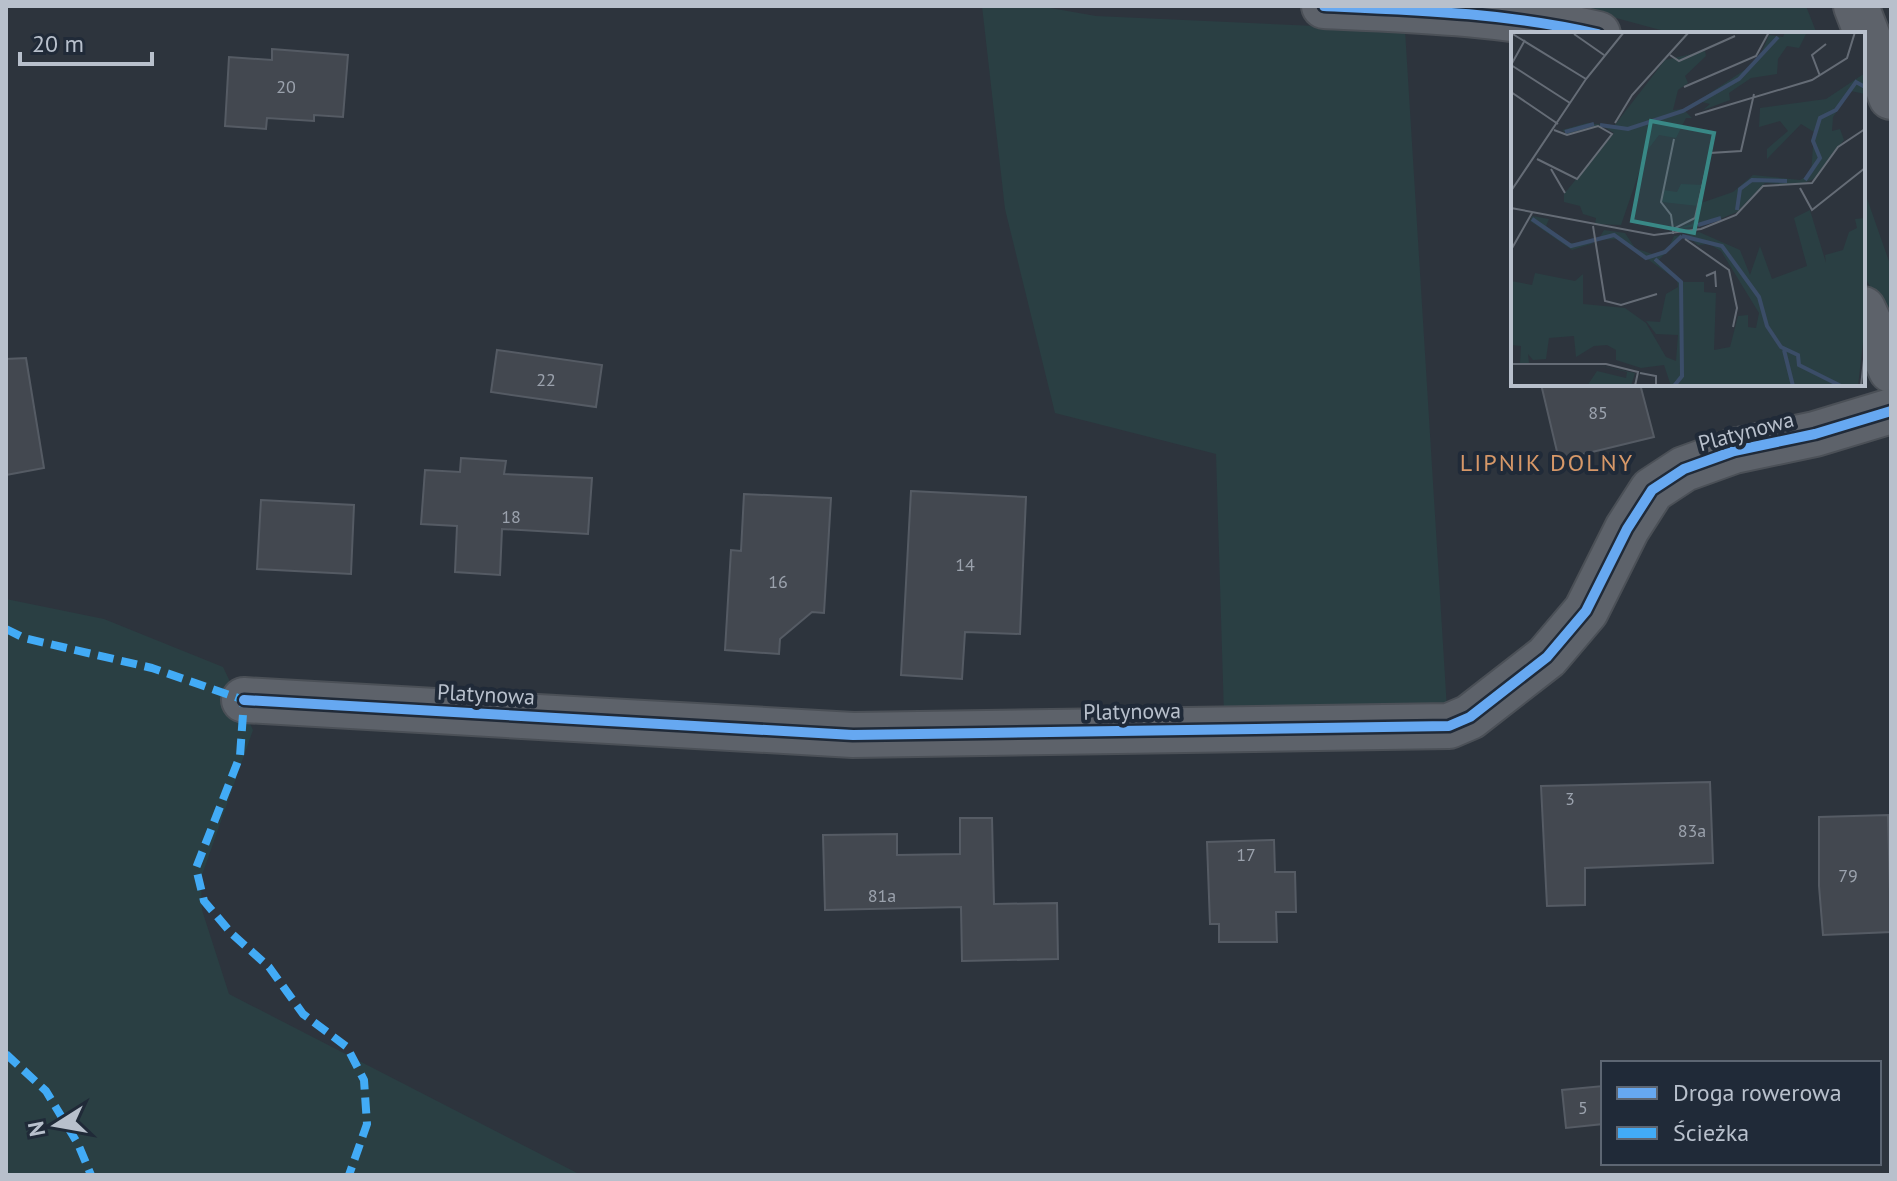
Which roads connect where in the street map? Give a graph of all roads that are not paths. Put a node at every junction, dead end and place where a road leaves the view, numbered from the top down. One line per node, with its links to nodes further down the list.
1 (1324, 6): 3 (street)
2 (1856, 6): 4 (street)
3 (1589, 32)
4 (1891, 97)
5 (1865, 313): 6 (street)
6 (1891, 370)
7 (1891, 411): 8 (street, Platynowa)
8 (244, 700)

